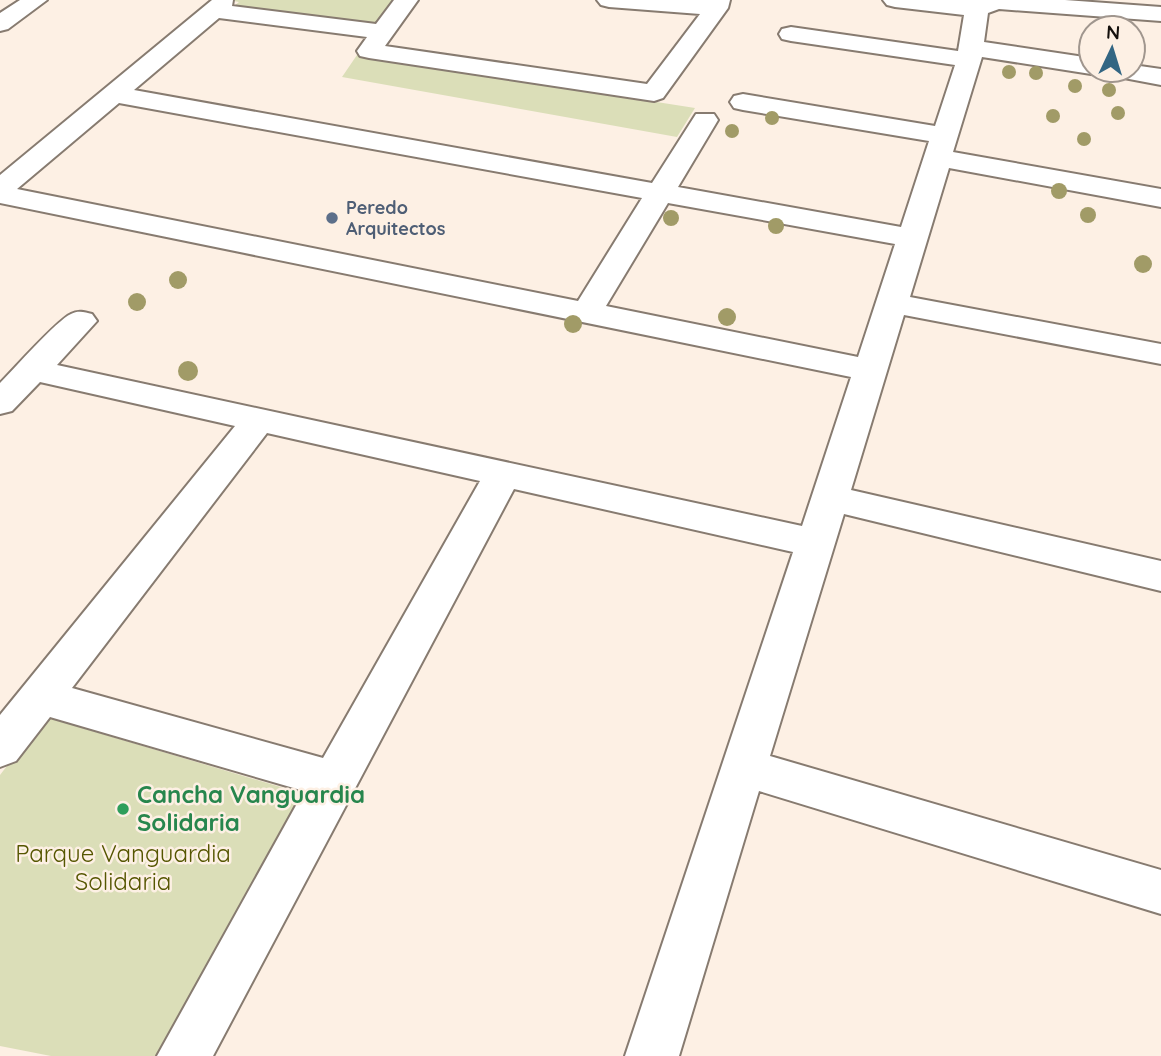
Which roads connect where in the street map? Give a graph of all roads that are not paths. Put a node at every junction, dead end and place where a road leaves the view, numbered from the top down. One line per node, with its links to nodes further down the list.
1 (35, 0): 10 (street)
2 (405, 0): 11 (street)
3 (609, 0): 5 (street)
4 (895, 0): 6 (street)
5 (717, 4): 11 (street)
6 (975, 4): 7 (street); 13 (street)
7 (1081, 4): 9 (street)
8 (208, 5): 11 (street); 15 (street)
9 (1161, 14)
10 (0, 24)
11 (382, 32)
12 (791, 34): 13 (street)
13 (971, 54): 14 (street); 18 (street)
14 (1077, 65)
15 (116, 96): 19 (street); 20 (street)
16 (743, 102): 18 (street)
17 (705, 120): 20 (street)
18 (942, 147): 21 (street); 22 (street)
19 (0, 192): 24 (street)
20 (658, 192): 22 (street); 24 (street)
21 (1161, 198)
22 (913, 238): 23 (street)
23 (893, 303): 26 (street); 28 (street)
24 (586, 313): 28 (street)
25 (81, 321): 27 (street)
26 (1161, 354)
27 (32, 370): 29 (street); 30 (street)
28 (871, 370): 32 (street)
29 (0, 402)
30 (259, 420): 31 (street); 35 (street)
31 (503, 474): 33 (street); 38 (street)
32 (831, 498): 33 (street); 34 (street)
33 (817, 543): 37 (street)
34 (1161, 576)
35 (40, 697): 36 (street); 38 (street)
36 (0, 748)
37 (746, 768): 39 (street); 41 (street)
38 (335, 781): 40 (street)
39 (1161, 892)
40 (184, 1056)
41 (652, 1056)

